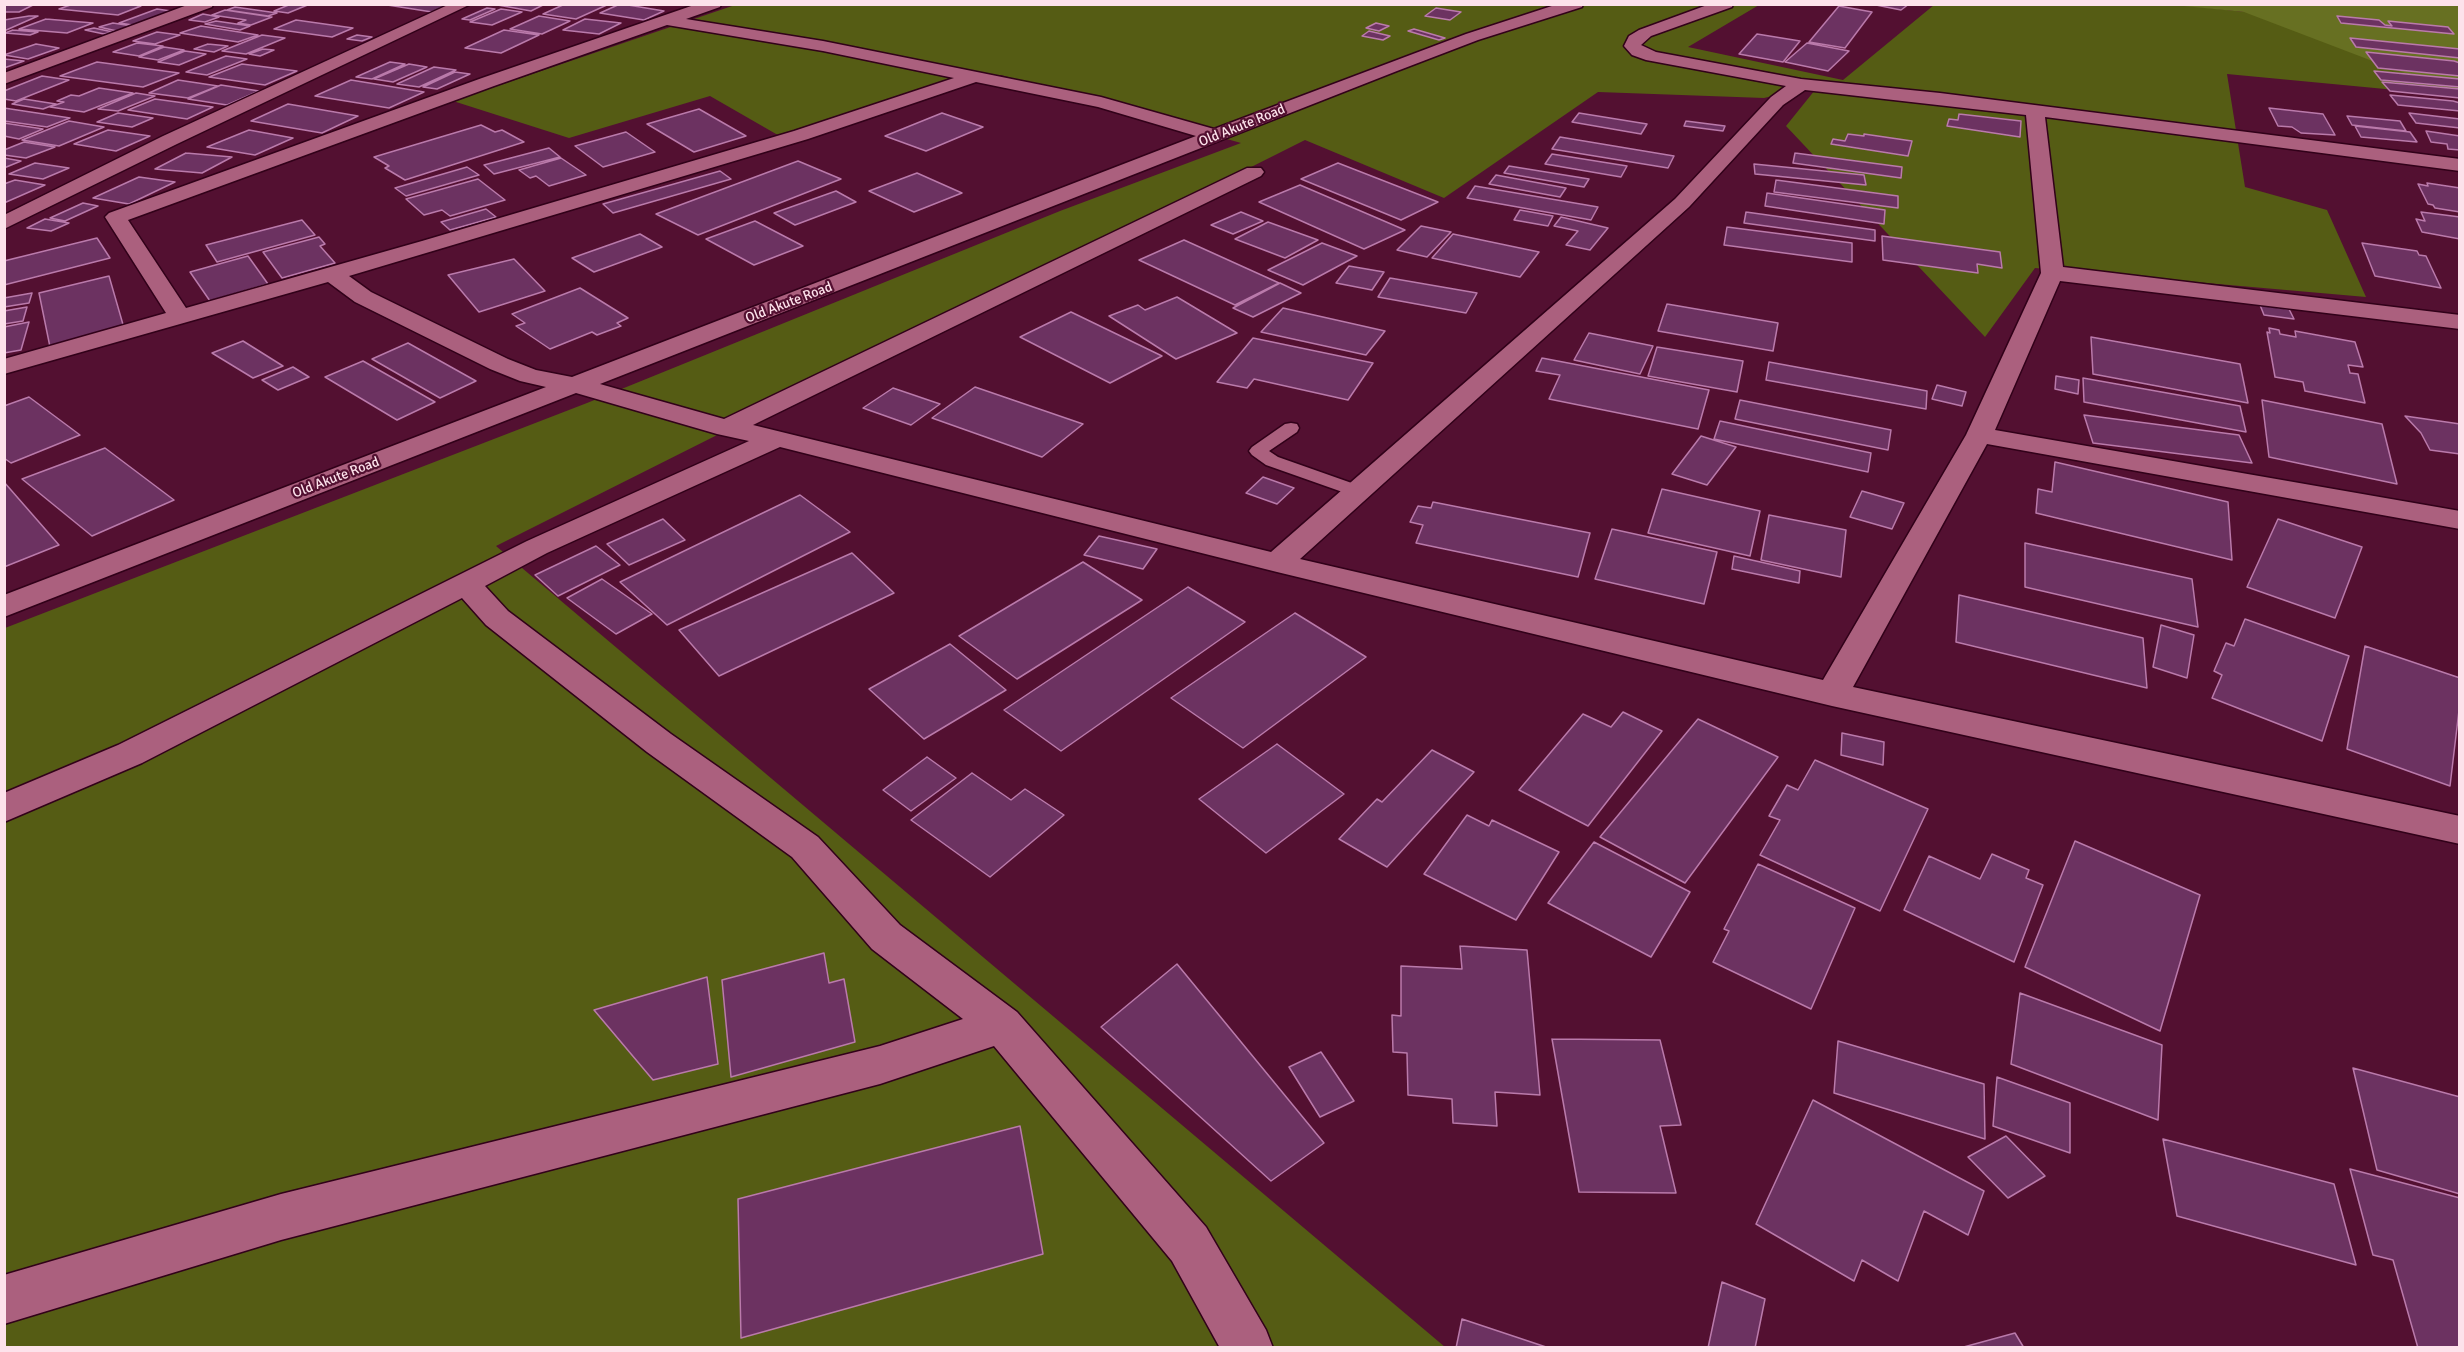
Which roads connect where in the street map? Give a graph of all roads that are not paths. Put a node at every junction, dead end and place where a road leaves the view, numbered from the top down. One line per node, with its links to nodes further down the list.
1 (206, 4): 8 (street)
2 (465, 4): 14 (street)
3 (714, 4): 6 (street)
4 (1576, 4): 11 (street, Old Akute Road)
5 (1726, 4): 9 (street)
6 (664, 20): 7 (street); 17 (street)
7 (975, 77): 11 (street); 16 (street)
8 (4, 79)
9 (1801, 84): 10 (street); 25 (street)
10 (2035, 111): 12 (street); 15 (street)
11 (1217, 136): 20 (street, Old Akute Road)
12 (2460, 165)
13 (1254, 172): 21 (street)
14 (4, 223)
15 (2052, 273): 18 (street); 23 (street)
16 (331, 274): 17 (street); 20 (street)
17 (181, 318): 19 (street)
18 (2460, 322)
19 (4, 367)
20 (575, 386): 21 (street); 29 (street, Old Akute Road)
21 (726, 428): 24 (street)
22 (1292, 428): 25 (lane)
23 (1979, 435): 26 (street); 30 (street)
24 (777, 438): 27 (street); 28 (street)
25 (1357, 491): 27 (street)
26 (2460, 520)
27 (1277, 563): 30 (street)
28 (466, 584): 31 (street); 33 (street)
29 (4, 607)
30 (1832, 694): 32 (street)
31 (4, 808)
32 (2460, 830)
33 (1002, 1025): 34 (street); 35 (street)
34 (4, 1300)
35 (1248, 1347)

